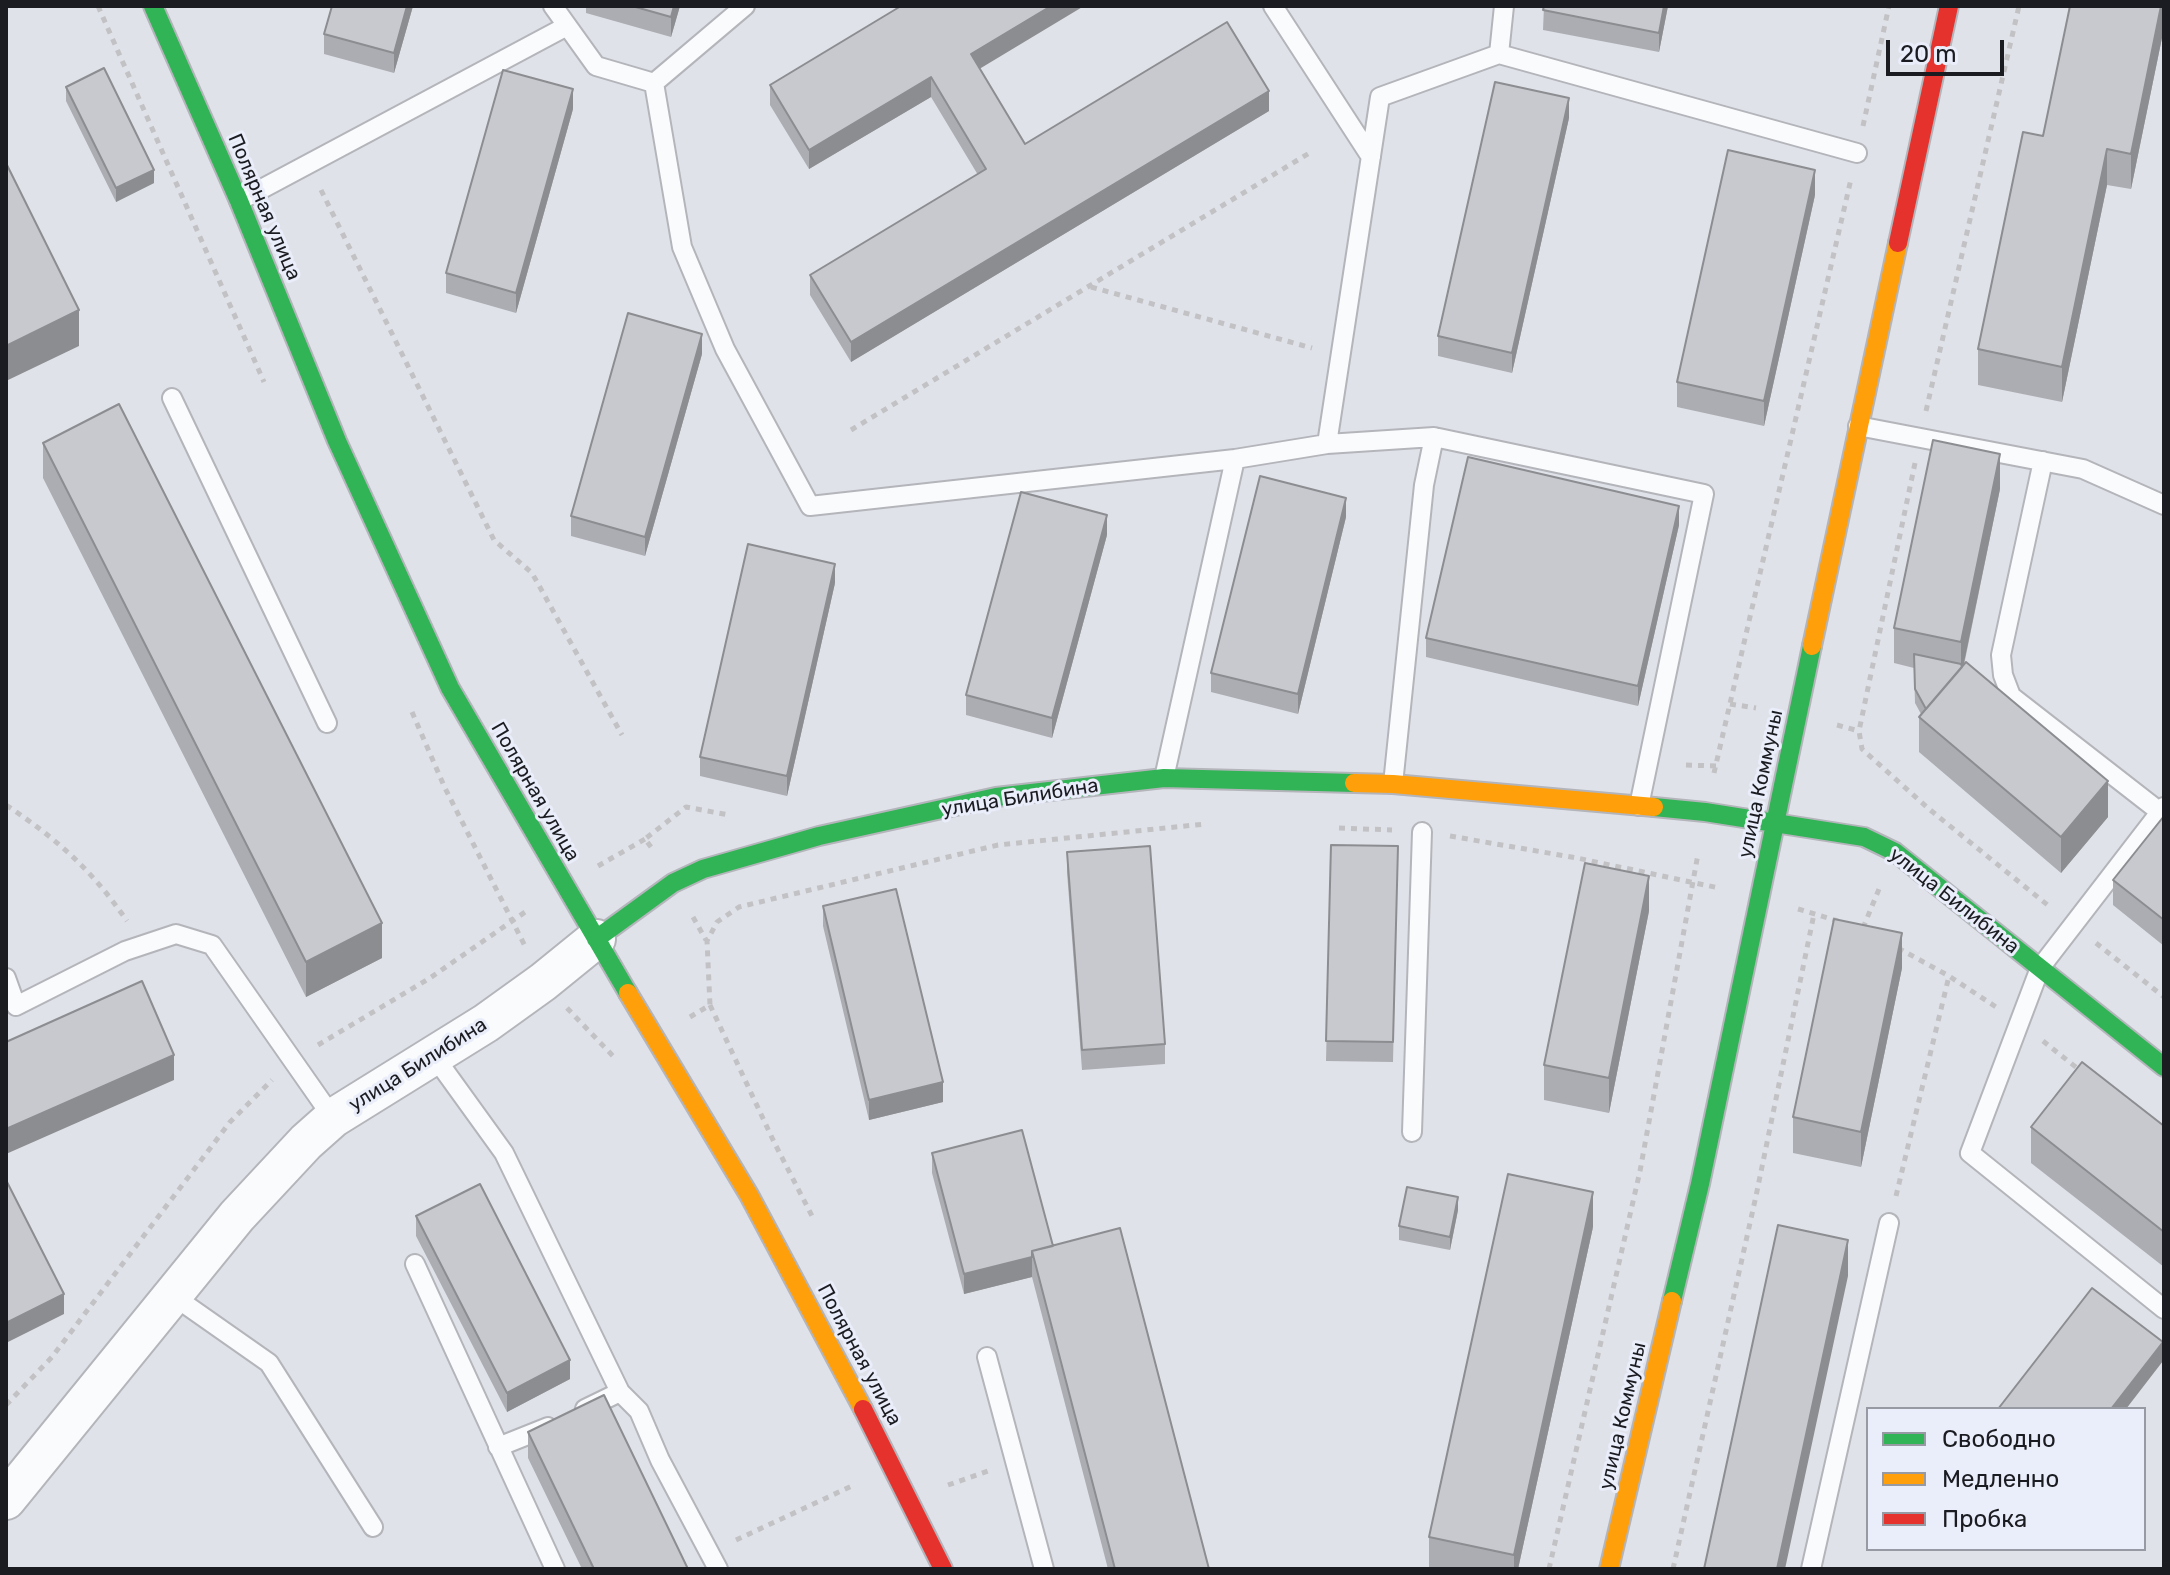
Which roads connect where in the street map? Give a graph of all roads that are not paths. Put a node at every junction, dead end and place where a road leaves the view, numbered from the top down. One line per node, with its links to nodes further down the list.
1 (153, 6): 12 (street, Полярная улица)
2 (553, 6): 7 (lane)
3 (745, 6): 9 (lane)
4 (1273, 6): 11 (lane)
5 (1504, 6): 8 (lane)
6 (1949, 6): 14 (street, улица Коммуны)
7 (567, 26): 9 (lane); 12 (lane)
8 (1499, 54): 10 (lane); 11 (lane)
9 (654, 83): 17 (lane)
10 (1857, 153)
11 (1371, 157): 16 (lane)
12 (239, 201): 27 (street, Полярная улица)
13 (172, 398): 20 (lane)
14 (1858, 426): 18 (lane); 25 (street, улица Коммуны)
15 (1434, 437): 16 (lane); 22 (lane); 23 (lane)
16 (1327, 444): 17 (lane)
17 (1235, 459): 21 (lane)
18 (2043, 461): 19 (lane); 24 (lane)
19 (2164, 505)
20 (327, 723)
21 (1164, 778): 22 (street, улица Билибина); 27 (street, улица Билибина)
22 (1393, 784): 23 (street, улица Билибина)
23 (1639, 806): 25 (street, улица Билибина)
24 (2163, 811): 28 (lane)
25 (1775, 822): 28 (street, улица Билибина); 47 (street, улица Коммуны)
26 (1422, 832): 33 (lane)
27 (596, 939): 30 (street, улица Билибина); 45 (street, Полярная улица)
28 (2040, 968): 31 (street, улица Билибина); 37 (lane)
29 (6, 978): 32 (lane)
30 (434, 1056): 32 (street, улица Билибина); 39 (lane)
31 (2164, 1067)
32 (333, 1118): 36 (street, улица Билибина)
33 (1412, 1132)
34 (1889, 1223): 48 (lane)
35 (415, 1264): 40 (lane)
36 (172, 1295): 41 (street, улица Билибина); 42 (lane)
37 (2164, 1309)
38 (987, 1357): 46 (lane)
39 (620, 1392): 40 (lane); 44 (lane)
40 (498, 1447): 43 (lane)
41 (12, 1482)
42 (373, 1527)
43 (555, 1569)
44 (718, 1569)
45 (943, 1569)
46 (1044, 1569)
47 (1609, 1569)
48 (1811, 1569)

